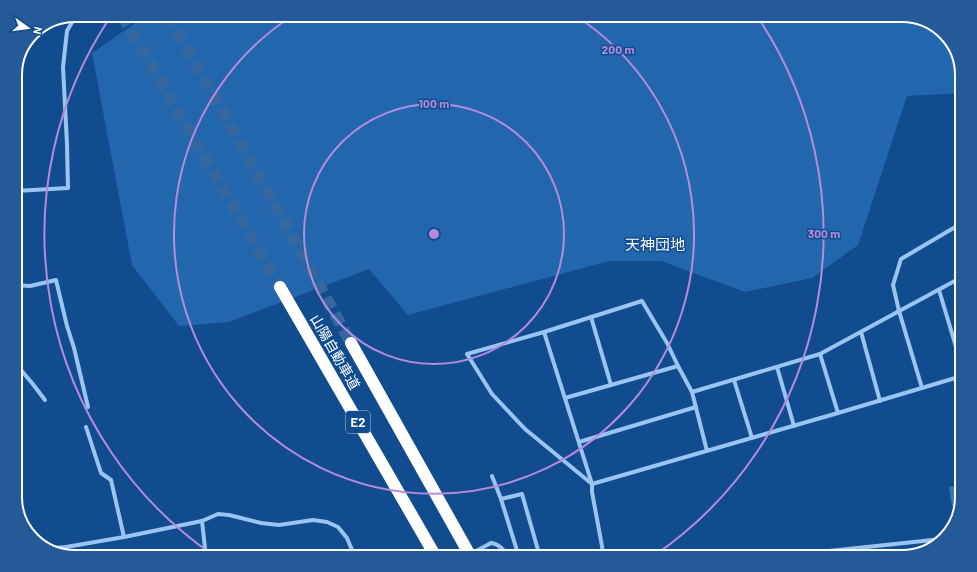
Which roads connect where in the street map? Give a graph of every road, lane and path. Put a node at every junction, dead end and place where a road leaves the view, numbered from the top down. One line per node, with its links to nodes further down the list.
1 (72, 22): 2 (street)
2 (22, 191)
3 (955, 226): 8 (street)
4 (955, 281): 7 (street)
5 (22, 285): 27 (street)
6 (280, 287): 44 (highway, 山陽自動車道 / E2)
7 (939, 290): 8 (street); 13 (street)
8 (899, 311): 11 (street); 21 (street)
9 (591, 317): 10 (street); 15 (street); 20 (street)
10 (544, 332): 23 (street); 35 (street)
11 (861, 332): 14 (street); 25 (street)
12 (351, 342): 45 (highway, 山陽自動車道 / E2)
13 (955, 344)
14 (820, 354): 16 (street); 28 (street)
15 (678, 366): 20 (street); 22 (street)
16 (777, 367): 19 (street); 29 (street)
17 (22, 371): 24 (street)
18 (955, 378): 21 (street)
19 (734, 380): 22 (street); 31 (street)
20 (611, 386): 23 (street)
21 (922, 388): 25 (street)
22 (692, 392): 26 (street)
23 (565, 398): 32 (street)
24 (45, 400)
25 (880, 401): 28 (street)
26 (696, 407): 32 (street); 33 (street)
27 (88, 408)
28 (838, 414): 29 (street)
29 (794, 426): 31 (street)
30 (86, 427): 38 (street)
31 (752, 438): 33 (street)
32 (579, 442): 35 (street)
33 (707, 451): 35 (street)
34 (492, 476): 36 (street)
35 (592, 484): 50 (street)
36 (501, 499): 48 (street); 49 (street)
37 (202, 521): 38 (street); 42 (street); 43 (street)
38 (124, 537): 40 (street)
39 (933, 540): 51 (street)
40 (66, 547): 41 (street)
41 (60, 548)
42 (205, 550)
43 (352, 550)
44 (432, 550)
45 (467, 550)
46 (478, 550): 47 (street, bridge)
47 (503, 550)
48 (517, 550)
49 (538, 550)
50 (603, 550)
51 (838, 550)

